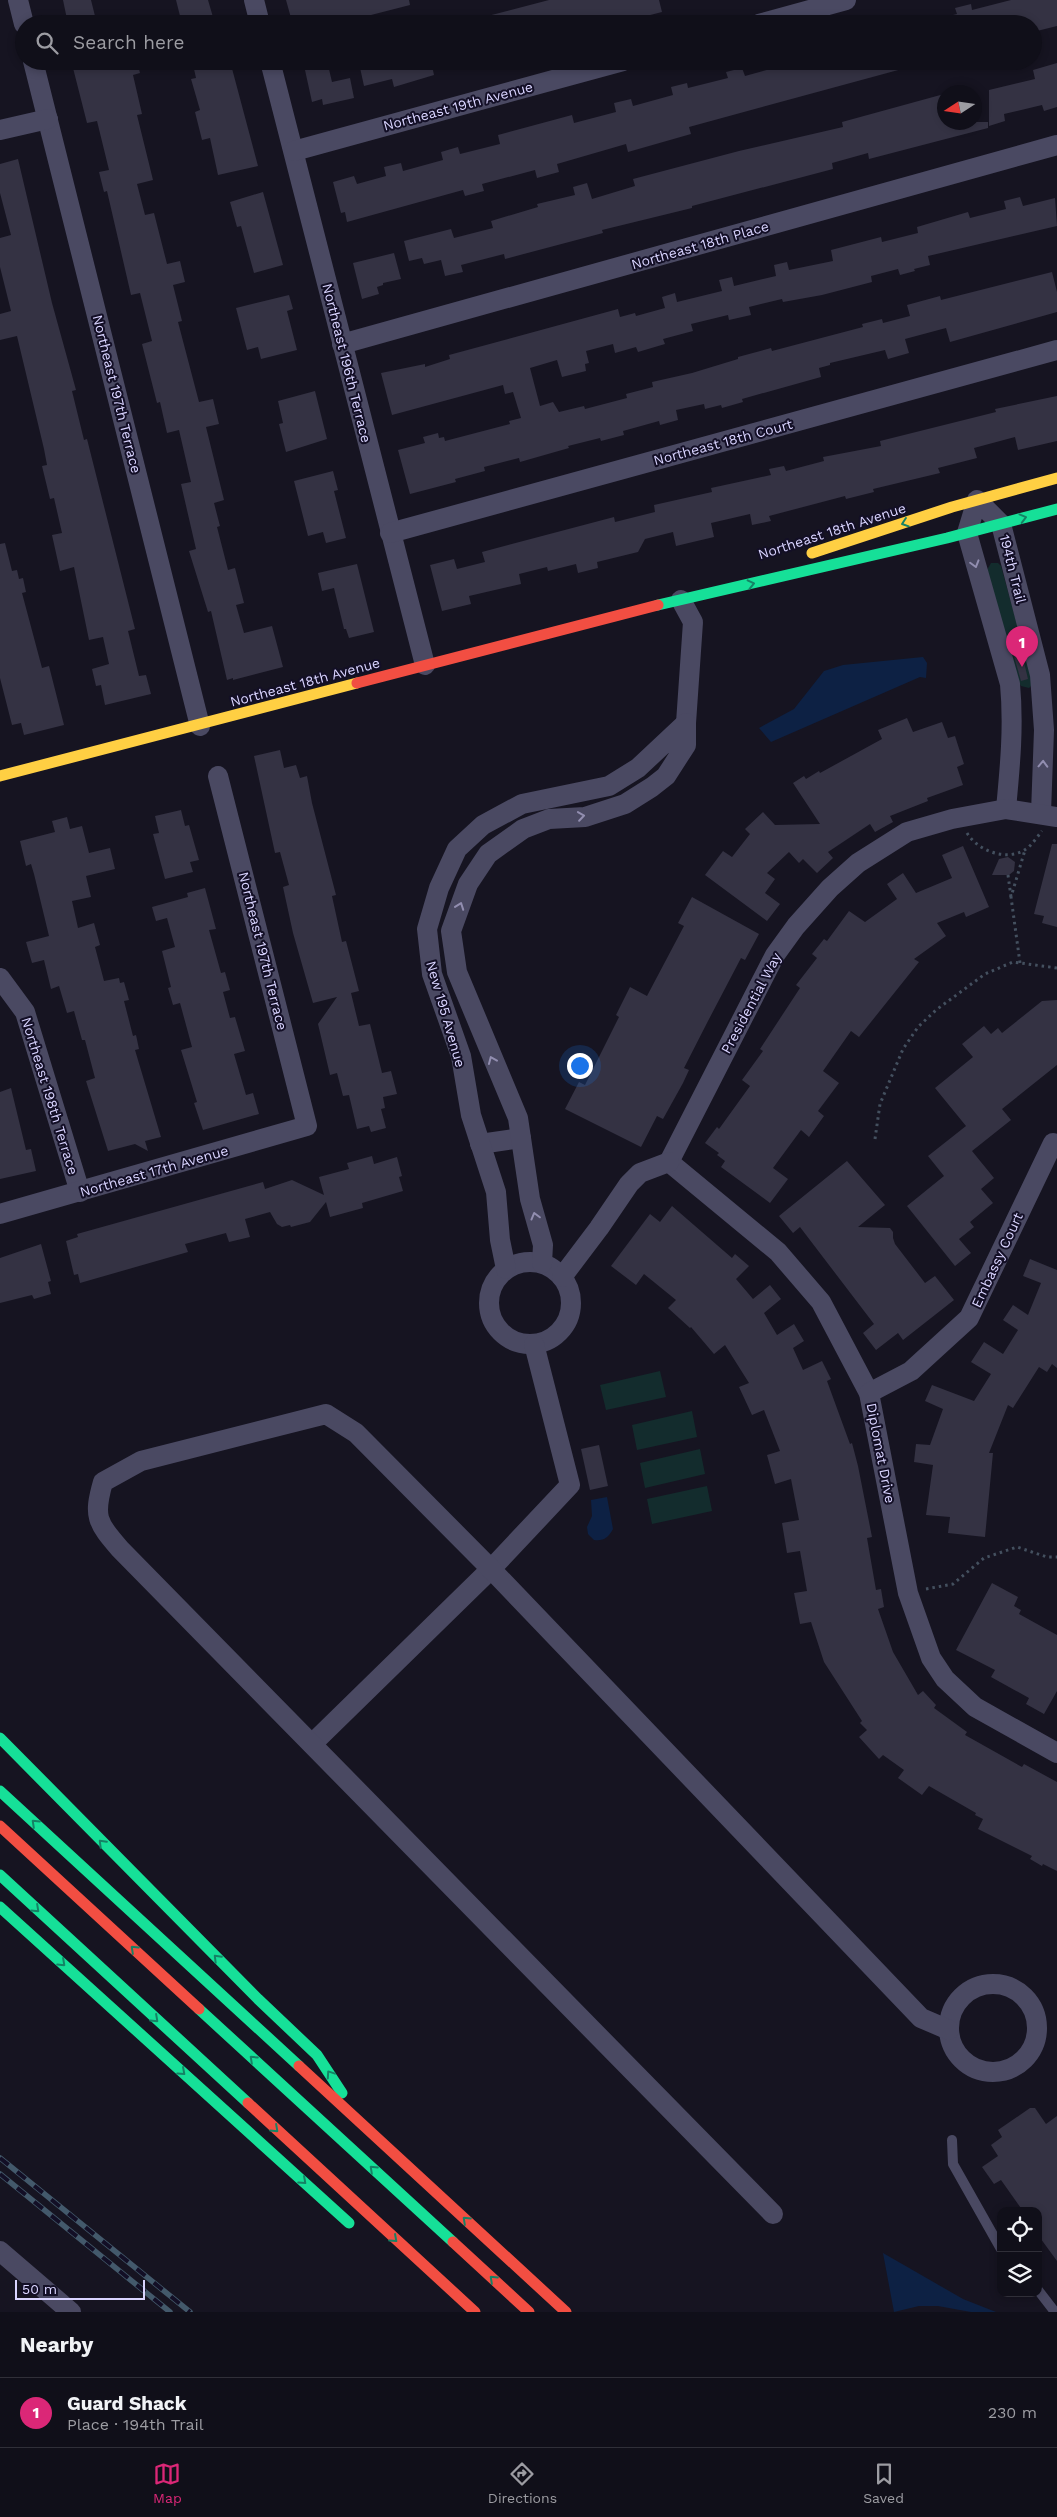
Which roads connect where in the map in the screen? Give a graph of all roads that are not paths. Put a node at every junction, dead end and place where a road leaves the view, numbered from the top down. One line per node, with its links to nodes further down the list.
1 (18, 0): 4 (street)
2 (254, 0): 5 (street)
3 (846, 0): 6 (street)
4 (22, 15)
5 (258, 15)
6 (792, 15)
7 (35, 70): 10 (street, Northeast 197th Terrace)
8 (272, 70): 13 (street, Northeast 196th Terrace)
9 (590, 70): 13 (street, Northeast 19th Avenue)
10 (48, 119): 11 (street); 30 (street, Northeast 197th Terrace)
11 (0, 130)
12 (1057, 145): 14 (street, Northeast 18th Place)
13 (294, 151): 14 (street, Northeast 196th Terrace)
14 (342, 344): 20 (street, Northeast 196th Terrace)
15 (1057, 350): 20 (street, Northeast 18th Court)
16 (1057, 478): 17 (main road, Northeast 18th Avenue)
17 (976, 500): 19 (street, 194th Trail); 21 (street); 22 (main road, Northeast 18th Avenue, one-way to 22)
18 (1057, 509): 19 (main road, Northeast 18th Avenue, one-way to 18)
19 (1001, 524): 21 (main road, Northeast 18th Avenue); 27 (street, 194th Trail)
20 (390, 533): 26 (street, Northeast 196th Terrace)
21 (967, 533): 24 (main road, Northeast 18th Avenue, one-way to 21); 28 (street, one-way to 28)
22 (803, 556)
23 (766, 568): 25 (main road, Northeast 18th Avenue)
24 (681, 600): 25 (main road, Northeast 18th Avenue); 29 (street, New 195 Avenue)
25 (618, 615): 26 (main road, Northeast 18th Avenue)
26 (425, 665): 30 (main road, Northeast 18th Avenue)
27 (1042, 703): 28 (street); 34 (street, 194th Trail, one-way to 27)
28 (1012, 707): 33 (street)
29 (686, 723): 37 (street, New 195 Avenue, one-way to 29); 39 (street, New 195 Avenue)
30 (200, 726): 31 (main road, Northeast 18th Avenue)
31 (0, 776)
32 (218, 776): 36 (street, Northeast 197th Terrace)
33 (1006, 809): 34 (street, Presidential Way); 40 (street, Presidential Way)
34 (1048, 815)
35 (0, 978): 41 (street, Northeast 198th Terrace)
36 (307, 1126): 41 (street, Northeast 17th Avenue)
37 (521, 1138): 39 (street); 43 (street, New 195 Avenue, one-way to 37)
38 (1053, 1143): 47 (street, Embassy Court)
39 (480, 1144): 44 (street, New 195 Avenue)
40 (669, 1162): 45 (street); 47 (street, Diplomat Drive)
41 (80, 1192): 42 (street, Northeast 17th Avenue)
42 (0, 1214)
43 (542, 1263): 44 (street); 45 (street)
44 (506, 1268): 46 (street)
45 (562, 1277): 46 (street)
46 (534, 1344): 48 (street)
47 (870, 1392): 51 (street, Diplomat Drive)
48 (491, 1569): 50 (street); 50 (street); 56 (street)
49 (0, 1738): 57 (main road, one-way to 49)
50 (312, 1744): 59 (street)
51 (1057, 1753)
52 (0, 1791): 57 (main road, one-way to 52)
53 (0, 1826): 66 (main road, one-way to 53)
54 (0, 1875): 65 (main road, one-way to 65)
55 (0, 1907): 60 (main road, one-way to 60)
56 (949, 2030): 56 (street)
57 (367, 2129): 67 (main road, one-way to 57)
58 (952, 2140): 61 (lane)
59 (773, 2214)
60 (355, 2229)
61 (997, 2242)
62 (0, 2251): 64 (street)
63 (1042, 2295): 68 (lane)
64 (72, 2312)
65 (475, 2312)
66 (529, 2312)
67 (566, 2312)
68 (1055, 2312)

